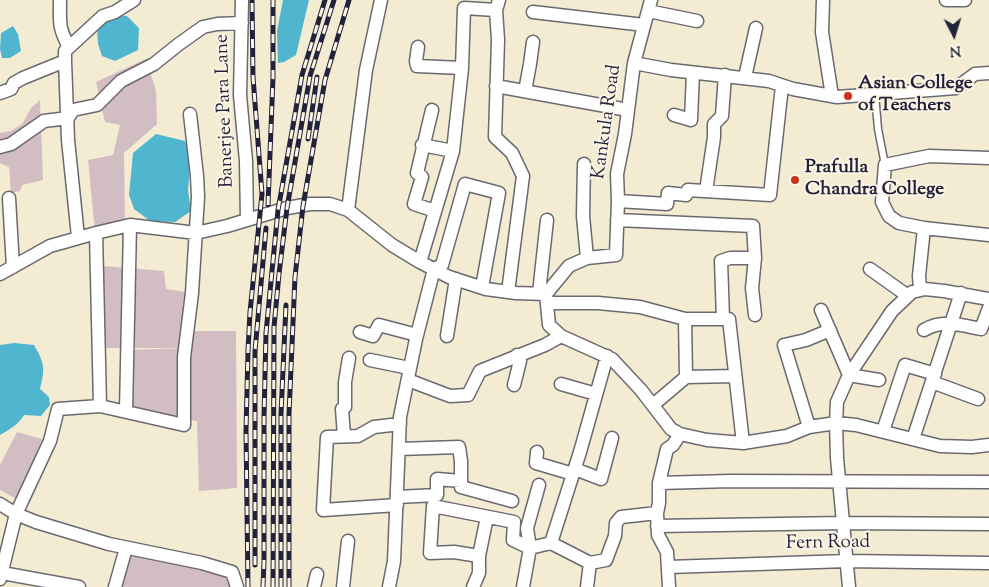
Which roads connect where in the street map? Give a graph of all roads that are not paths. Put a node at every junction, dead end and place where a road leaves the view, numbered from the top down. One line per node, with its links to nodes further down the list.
1 (60, 0): 17 (street)
2 (134, 0): 9 (street)
3 (242, 0): 13 (street, Banerjee Para Lane)
4 (381, 0): 46 (street)
5 (822, 0): 31 (street)
6 (946, 0): 7 (street)
7 (965, 0)
8 (497, 5): 21 (street); 26 (street)
9 (114, 6): 17 (street)
10 (649, 6): 12 (street); 14 (street, Kankula Road)
11 (533, 12): 14 (street)
12 (697, 21)
13 (242, 23): 36 (street); 48 (street, Banerjee Para Lane)
14 (644, 25): 20 (street, Kankula Road)
15 (756, 28): 25 (street)
16 (533, 42): 28 (street)
17 (69, 47): 19 (street)
18 (418, 47): 21 (street)
19 (65, 61): 29 (street); 36 (street)
20 (634, 63): 22 (street); 33 (street, Kankula Road)
21 (462, 68): 39 (street)
22 (693, 72): 24 (street); 35 (street)
23 (989, 72): 30 (street)
24 (725, 75): 25 (street); 43 (street)
25 (745, 78): 27 (street)
26 (496, 86): 28 (street); 67 (street)
27 (782, 86): 31 (street); 43 (street)
28 (524, 91): 33 (street)
29 (0, 92)
30 (875, 94): 31 (street); 42 (lane)
31 (832, 96)
32 (432, 110): 37 (street)
33 (628, 110): 45 (street, Kankula Road)
34 (190, 114): 54 (street)
35 (674, 116)
36 (68, 118): 38 (street); 56 (street)
37 (422, 145): 39 (street); 47 (street)
38 (0, 147)
39 (453, 151): 47 (street)
40 (989, 158): 42 (street)
41 (584, 164): 57 (street)
42 (885, 165): 52 (street)
43 (706, 190): 45 (street)
44 (9, 198): 60 (street)
45 (618, 201): 50 (street, Kankula Road)
46 (348, 210): 48 (street); 59 (street)
47 (435, 211): 59 (street)
48 (247, 220): 54 (street)
49 (547, 220): 70 (street)
50 (618, 220): 57 (street, Kankula Road); 58 (street)
51 (130, 226): 53 (street); 54 (street); 100 (street)
52 (924, 228): 55 (street); 66 (street)
53 (96, 232): 56 (street); 99 (street)
54 (196, 233): 100 (street)
55 (989, 235)
56 (78, 238): 60 (street)
57 (587, 258): 70 (street, Kankula Road)
58 (755, 258): 74 (street); 76 (street)
59 (420, 262): 62 (street)
60 (13, 268): 63 (street)
61 (870, 269): 69 (street)
62 (434, 270): 64 (street); 65 (street); 81 (street)
63 (0, 274)
64 (456, 279): 65 (street); 82 (street)
65 (482, 287): 67 (street)
66 (920, 290): 68 (street); 69 (street)
67 (508, 292): 70 (street)
68 (961, 293): 71 (street); 77 (street)
69 (908, 296): 90 (street)
70 (544, 297): 75 (street); 83 (street)
71 (989, 299)
72 (989, 308): 77 (street)
73 (821, 310): 78 (street)
74 (755, 315)
75 (685, 319): 76 (street); 91 (street)
76 (723, 319): 89 (street)
77 (951, 323): 79 (street); 92 (street)
78 (830, 330): 90 (street); 103 (street)
79 (924, 330)
80 (360, 332): 81 (street)
81 (417, 335): 88 (street)
82 (447, 336)
83 (561, 336): 84 (street); 85 (street)
84 (517, 355): 88 (street); 95 (street)
85 (607, 356): 96 (street); 98 (street)
86 (349, 358): 106 (street)
87 (370, 360): 88 (street)
88 (408, 374): 102 (street)
89 (735, 376): 91 (street); 109 (street)
90 (849, 376): 93 (street); 101 (street)
91 (686, 377): 98 (street)
92 (934, 378): 97 (street); 104 (street); 108 (street)
93 (879, 380)
94 (560, 384): 96 (street)
95 (514, 385)
96 (596, 394): 113 (street)
97 (978, 399)
98 (653, 405): 105 (street)
99 (100, 406): 100 (street); 122 (street)
100 (126, 411)
101 (836, 423): 103 (street); 104 (street); 115 (street)
102 (400, 424): 106 (street); 111 (street)
103 (808, 428): 109 (street)
104 (884, 431): 108 (street)
105 (680, 434): 109 (street); 117 (street)
106 (344, 436): 119 (street)
107 (612, 438): 113 (street)
108 (913, 439): 110 (street)
109 (743, 443)
110 (989, 445)
111 (399, 449): 114 (street); 119 (street)
112 (537, 452): 113 (street)
113 (574, 471): 128 (street)
114 (461, 481): 119 (street); 120 (street)
115 (840, 481): 116 (street); 117 (street); 125 (street)
116 (989, 482)
117 (659, 484): 124 (street)
118 (539, 486): 130 (street)
119 (397, 501): 143 (street)
120 (512, 501)
121 (0, 504): 122 (street)
122 (16, 514): 129 (street); 137 (street)
123 (487, 516): 130 (street); 131 (street); 131 (street)
124 (657, 519): 125 (street); 133 (street); 135 (street)
125 (843, 523): 126 (street); 132 (street)
126 (989, 524)
127 (348, 541): 142 (street)
128 (551, 543): 130 (street); 133 (street)
129 (126, 548): 139 (street); 140 (street)
130 (530, 548): 145 (street)
131 (480, 556): 144 (street)
132 (847, 561): 134 (street, Fern Road); 135 (street, Fern Road); 148 (street)
133 (590, 563): 146 (street)
134 (989, 563)
135 (668, 567): 147 (street)
136 (317, 574): 141 (street)
137 (1, 576): 138 (street)
138 (79, 587)
139 (115, 587)
140 (238, 587)
141 (314, 587)
142 (343, 587)
143 (389, 587)
144 (474, 587)
145 (523, 587)
146 (587, 587)
147 (669, 587)
148 (849, 587)

